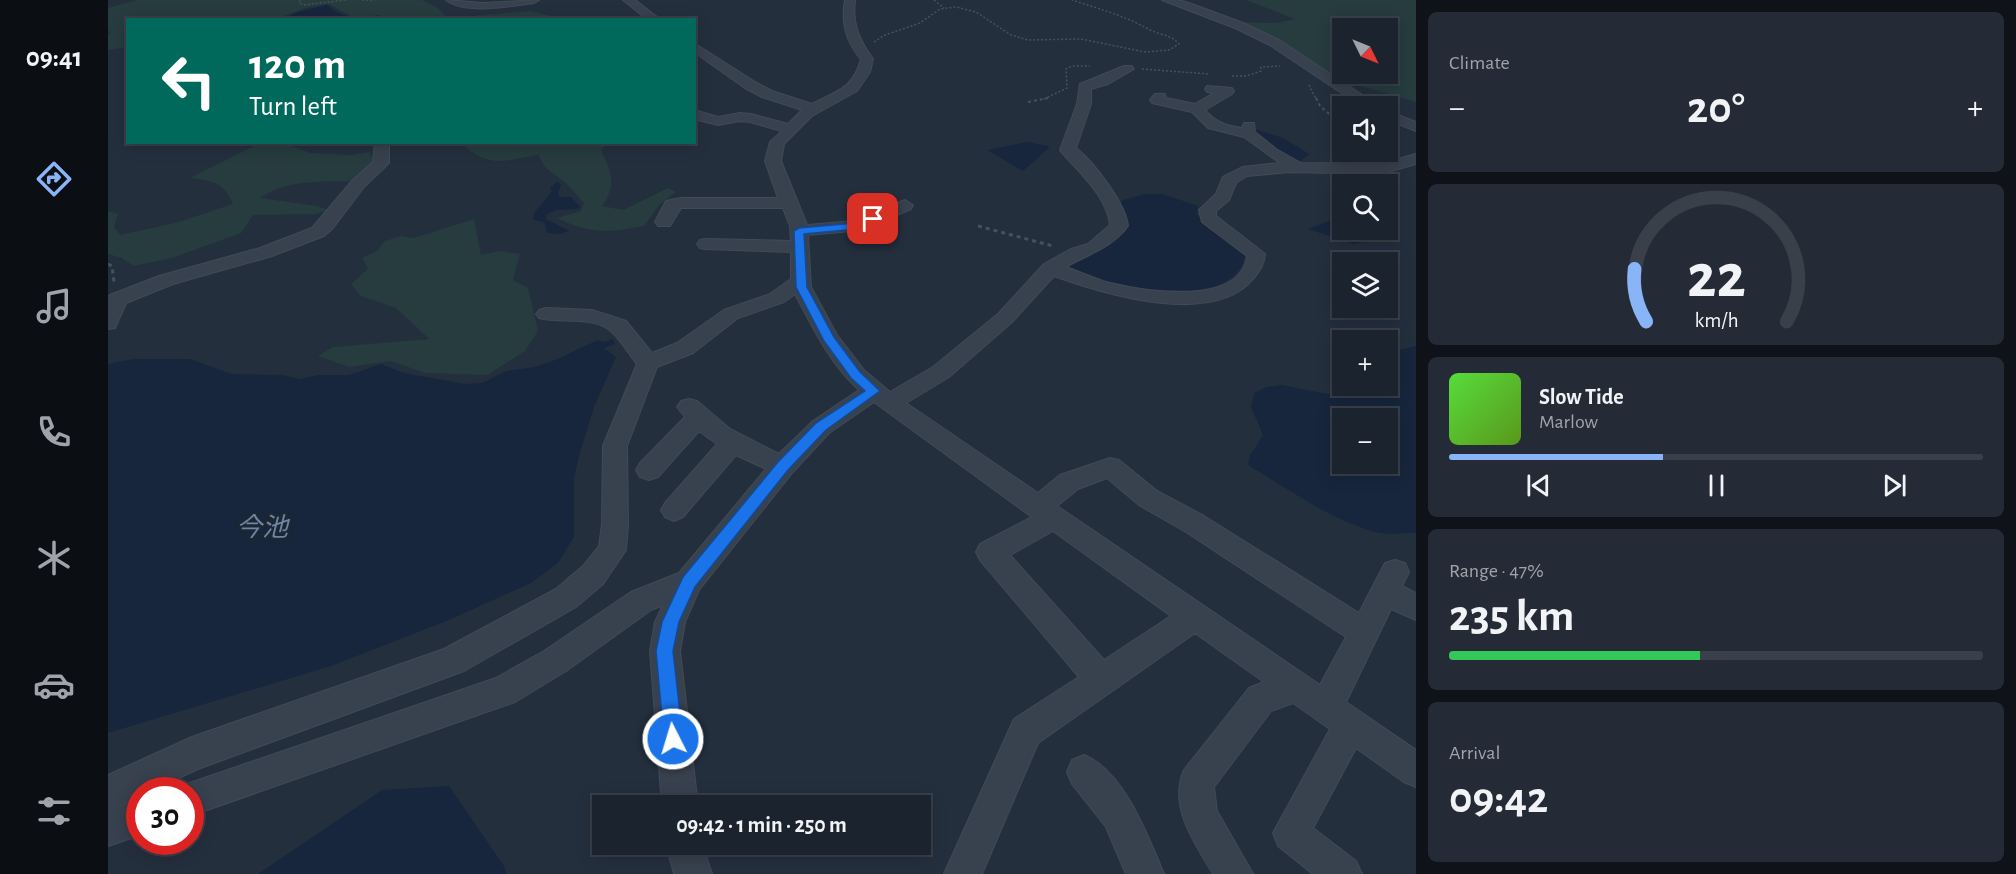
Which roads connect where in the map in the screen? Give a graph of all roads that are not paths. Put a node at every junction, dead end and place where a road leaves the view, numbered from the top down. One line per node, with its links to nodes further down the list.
1 (451, 0): 6 (street)
2 (534, 0): 6 (street)
3 (628, 0): 8 (street)
4 (850, 0): 14 (street)
5 (1167, 0): 12 (street)
6 (470, 4): 7 (street)
7 (485, 18)
8 (653, 18)
9 (696, 47): 14 (street)
10 (1128, 69): 28 (street)
11 (1212, 89): 15 (street)
12 (1355, 96)
13 (1160, 97): 15 (street)
14 (813, 109): 19 (street)
15 (1197, 109): 22 (street)
16 (696, 115): 19 (street)
17 (1398, 119): 18 (street)
18 (1416, 127)
19 (792, 129): 23 (street)
20 (382, 144): 31 (street)
21 (1416, 159): 22 (street)
22 (1297, 166): 28 (street)
23 (789, 203): 25 (street); 26 (street)
24 (905, 206): 26 (street)
25 (664, 222)
26 (799, 239): 27 (street); 29 (street)
27 (706, 244)
28 (1051, 268): 33 (street)
29 (801, 281): 32 (street); 33 (street)
30 (546, 314): 32 (street)
31 (108, 323)
32 (648, 363): 48 (street)
33 (881, 397): 35 (street); 38 (street)
34 (732, 444): 35 (street); 36 (street); 37 (street)
35 (783, 466): 39 (street)
36 (649, 470)
37 (674, 510)
38 (1046, 512): 41 (street); 42 (street); 43 (street)
39 (689, 582): 49 (street); 50 (street)
40 (1416, 607): 42 (street)
41 (1195, 615): 43 (street); 44 (street)
42 (1364, 632): 45 (street)
43 (1101, 679): 55 (street)
44 (1296, 686): 45 (street); 57 (street)
45 (1339, 716): 46 (street); 58 (street)
46 (1416, 770)
47 (1084, 772): 56 (street)
48 (108, 793)
49 (204, 794)
50 (679, 795)
51 (126, 822): 52 (street)
52 (108, 828)
53 (687, 855): 54 (street)
54 (693, 874)
55 (963, 874)
56 (1145, 874)
57 (1234, 874)
58 (1343, 874)

